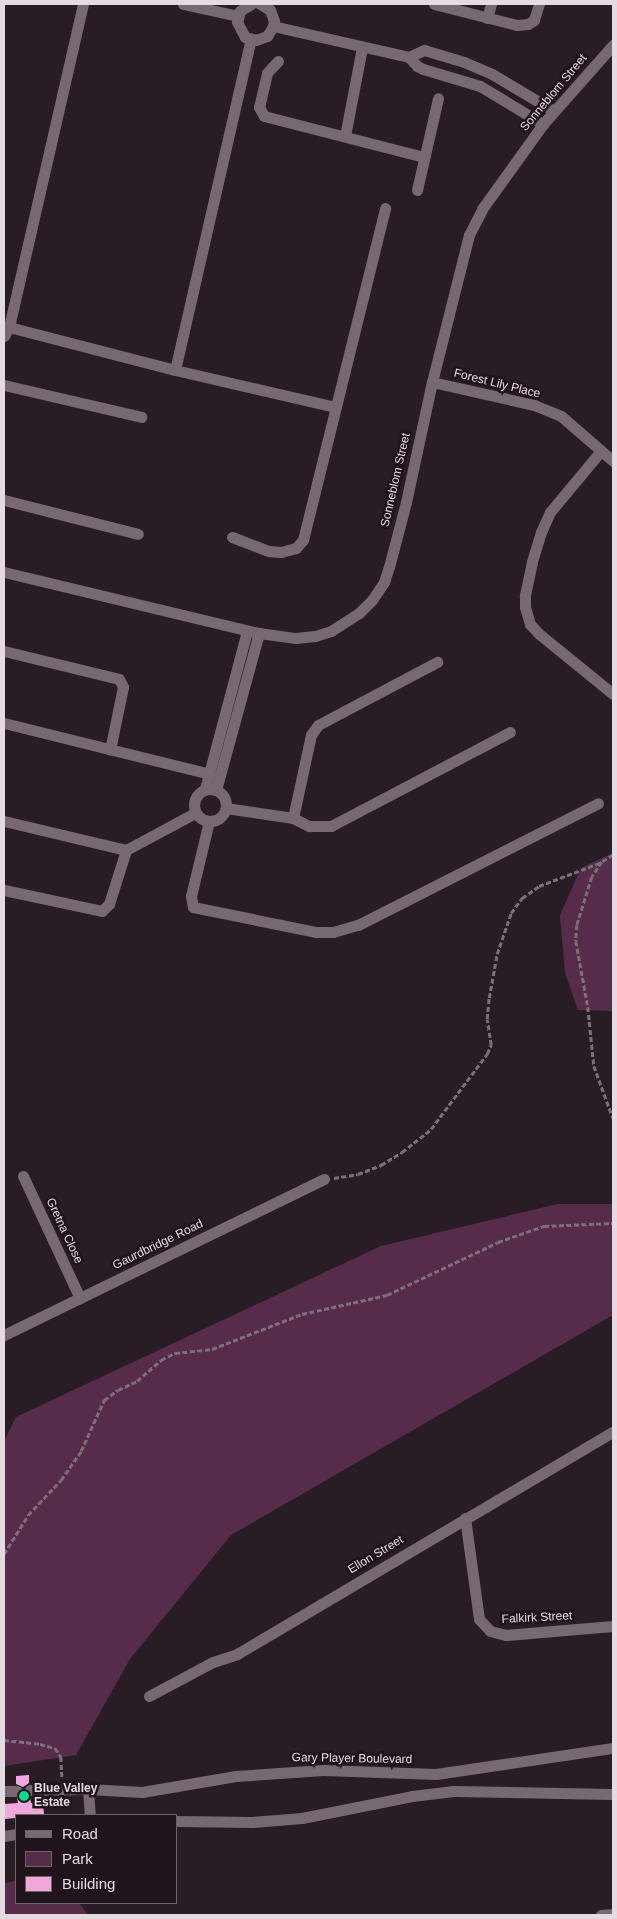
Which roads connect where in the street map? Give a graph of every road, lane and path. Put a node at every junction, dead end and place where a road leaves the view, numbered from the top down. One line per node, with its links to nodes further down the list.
1 (84, 4): 25 (street)
2 (183, 4): 8 (street)
3 (251, 4): 8 (street)
4 (260, 4): 10 (street)
5 (434, 4): 9 (street)
6 (491, 4): 9 (street)
7 (539, 4): 9 (street)
8 (238, 16): 11 (street)
9 (487, 18)
10 (273, 26): 11 (street); 13 (street)
11 (251, 39): 26 (street)
12 (613, 45): 19 (street, Sonneblom Street)
13 (362, 48): 14 (street); 21 (street)
14 (409, 57): 16 (street); 17 (street)
15 (278, 61): 21 (street)
16 (471, 65): 17 (street); 19 (street)
17 (464, 80): 20 (street)
18 (438, 98): 22 (street)
19 (554, 112): 20 (street, Sonneblom Street)
20 (542, 124): 27 (street, Sonneblom Street)
21 (345, 136): 22 (street)
22 (424, 157): 23 (street)
23 (416, 190)
24 (385, 208): 29 (street)
25 (6, 332): 26 (street)
26 (175, 370): 29 (street)
27 (432, 382): 31 (street, Forest Lily Place); 38 (street, Sonneblom Street)
28 (4, 385): 30 (street)
29 (335, 408): 35 (street)
30 (141, 417)
31 (600, 452): 32 (street, Forest Lily Place); 42 (street)
32 (613, 461)
33 (4, 500): 34 (street)
34 (138, 534)
35 (232, 536)
36 (4, 572): 37 (street, Sonneblom Street)
37 (247, 631): 38 (street, Sonneblom Street); 41 (street)
38 (259, 634): 41 (street)
39 (4, 652): 45 (street)
40 (437, 662): 51 (street)
41 (238, 688): 46 (street); 47 (street)
42 (613, 694)
43 (4, 722): 45 (street)
44 (510, 732): 51 (street)
45 (110, 750): 46 (street)
46 (210, 774): 47 (street)
47 (210, 790): 49 (street); 50 (street)
48 (598, 803): 53 (street)
49 (226, 808): 51 (street); 53 (street)
50 (196, 813): 53 (street); 54 (street)
51 (293, 818)
52 (4, 821): 54 (street)
53 (209, 821)
54 (126, 850): 57 (street)
55 (613, 855): 56 (path)
56 (602, 862): 58 (path); 60 (path)
57 (4, 890)
58 (613, 1118)
59 (23, 1176): 62 (street, Gretna Close)
60 (324, 1179): 62 (street, Gaurdbridge Road)
61 (613, 1223): 66 (path)
62 (80, 1298): 63 (street, Gaurdbridge Road)
63 (4, 1335)
64 (613, 1432): 65 (street, Ellon Street)
65 (465, 1518): 67 (street, Falkirk Street); 68 (street, Ellon Street)
66 (4, 1554)
67 (613, 1626)
68 (150, 1696)
69 (4, 1740): 71 (path)
70 (613, 1748): 72 (street, Gary Player Boulevard)
71 (63, 1789): 72 (street, Gary Player Boulevard); 74 (street, Gary Player Boulevard)
72 (88, 1789): 77 (street)
73 (17, 1790): 75 (street)
74 (30, 1790)
75 (4, 1791)
76 (613, 1794): 78 (street)
77 (90, 1814)
78 (178, 1821)
79 (613, 1914): 80 (street)
80 (601, 1915)

